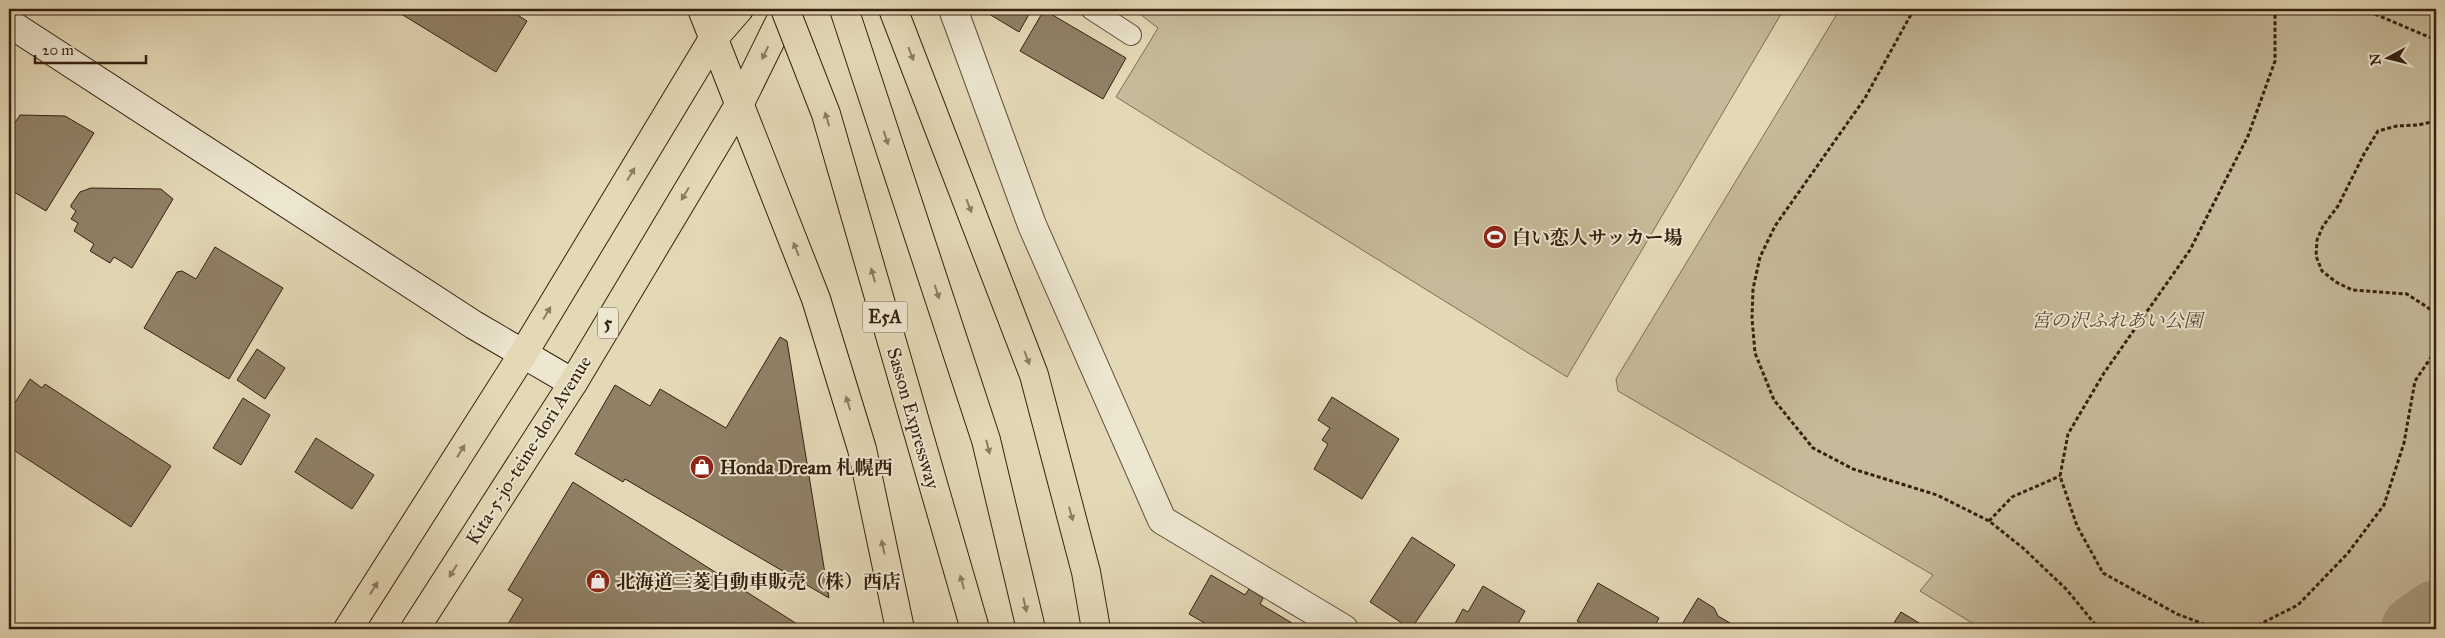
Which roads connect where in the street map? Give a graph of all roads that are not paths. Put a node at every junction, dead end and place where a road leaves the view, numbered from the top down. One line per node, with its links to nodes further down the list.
1 (702, 9): 10 (highway)
2 (739, 9): 10 (highway)
3 (786, 9): 11 (highway, Kita-5-jo-teine-dori Avenue / 5, one-way to 11); 17 (highway, Sasson Expressway / E5A, one-way to 3, bridge)
4 (844, 9): 18 (highway, one-way to 18)
5 (893, 9): 19 (highway, one-way to 19)
6 (953, 9): 20 (street)
7 (1091, 9): 9 (lane)
8 (9, 23): 12 (street)
9 (1131, 35)
10 (713, 39): 11 (highway); 12 (highway, one-way to 10)
11 (739, 105): 13 (highway, Kita-5-jo-teine-dori Avenue / 5, one-way to 13); 16 (highway, one-way to 11)
12 (522, 354): 13 (street); 14 (highway, one-way to 12)
13 (573, 383): 15 (highway, Kita-5-jo-teine-dori Avenue / 5, one-way to 15)
14 (348, 629)
15 (415, 629)
16 (900, 629)
17 (975, 629)
18 (1031, 629)
19 (1096, 629)
20 (1344, 629)

